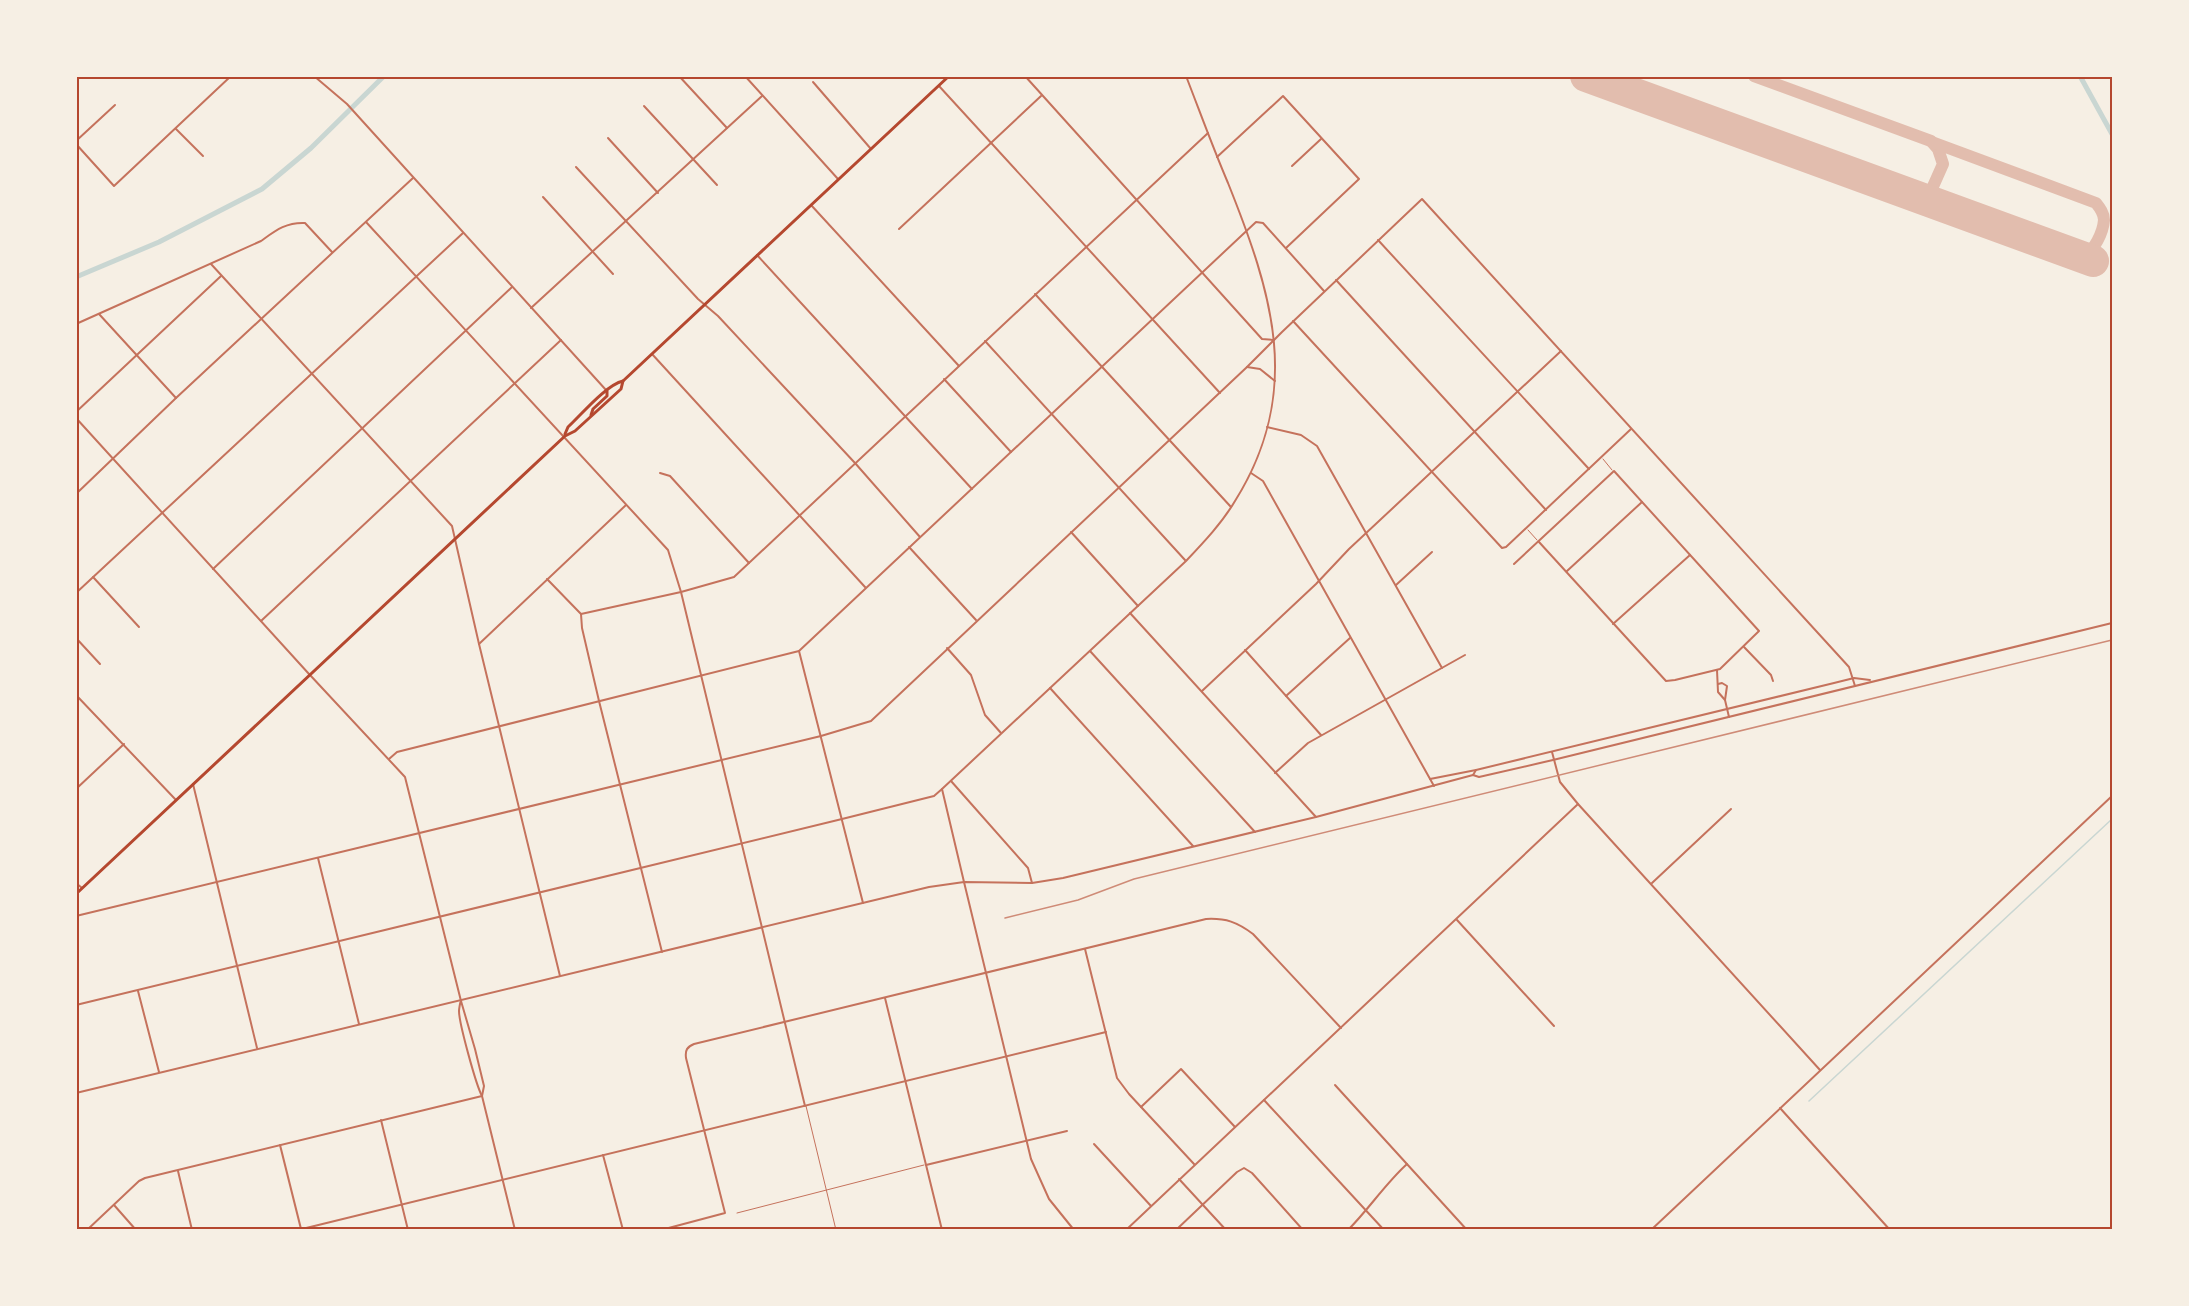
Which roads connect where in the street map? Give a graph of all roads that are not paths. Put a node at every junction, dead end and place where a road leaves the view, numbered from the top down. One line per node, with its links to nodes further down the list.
1 (231, 76): 15 (street)
2 (314, 76): 27 (street)
3 (680, 76): 14 (street)
4 (745, 76): 10 (street)
5 (949, 76): 9 (highway)
6 (1024, 76): 11 (street)
7 (1186, 76): 16 (street)
8 (813, 82): 21 (street)
9 (939, 86): 19 (street); 21 (highway)
10 (762, 96): 14 (street); 28 (street)
11 (1042, 96): 19 (street); 32 (street)
12 (115, 105): 20 (street)
13 (644, 106): 24 (street)
14 (727, 128): 24 (street)
15 (176, 129): 20 (street); 22 (street)
16 (1208, 133): 23 (street); 32 (street)
17 (608, 138): 30 (street)
18 (1322, 138): 23 (street); 25 (street); 41 (street)
19 (992, 142): 36 (street); 40 (street)
20 (76, 143)
21 (871, 149): 28 (highway)
22 (203, 156)
23 (1217, 157): 37 (street)
24 (693, 160): 29 (street); 30 (street)
25 (1292, 166)
26 (576, 167): 35 (street)
27 (413, 178): 34 (street); 38 (street)
28 (839, 179): 33 (highway)
29 (717, 185)
30 (658, 193): 35 (street)
31 (543, 197): 43 (street)
32 (1137, 200): 40 (street); 46 (street)
33 (811, 205): 44 (highway); 68 (street)
34 (366, 222): 42 (street); 49 (street)
35 (626, 222): 43 (street); 54 (street)
36 (899, 229)
37 (1246, 230): 41 (street); 46 (street); 63 (street)
38 (463, 233): 49 (street); 51 (street)
39 (1378, 240): 50 (street); 65 (street); 77 (street)
40 (1087, 247): 53 (street); 58 (street)
41 (1286, 248): 52 (street)
42 (332, 253): 45 (street); 57 (street)
43 (593, 253): 47 (street); 55 (street)
44 (757, 255): 54 (highway); 82 (street)
45 (211, 264): 48 (street); 56 (street)
46 (1202, 273): 58 (street); 63 (street)
47 (613, 274)
48 (221, 276): 57 (street); 66 (street)
49 (416, 277): 61 (street); 71 (street)
50 (1336, 280): 52 (street); 88 (street)
51 (512, 288): 55 (street); 61 (street)
52 (1324, 291): 59 (street)
53 (1035, 294): 64 (street); 69 (street)
54 (705, 305): 67 (highway); 94 (street)
55 (531, 308): 62 (street)
56 (99, 314): 60 (street); 66 (street)
57 (261, 319): 71 (street); 79 (street)
58 (1153, 320): 69 (street); 78 (street)
59 (1293, 321): 63 (street); 97 (street)
60 (76, 324)
61 (467, 331): 75 (street); 87 (street)
62 (561, 340): 75 (street); 76 (street)
63 (1274, 340): 70 (street); 74 (street)
64 (985, 341): 68 (street); 81 (street)
65 (1561, 351): 77 (street); 86 (street)
66 (137, 354): 79 (street); 80 (street)
67 (652, 354): 73 (highway); 109 (street)
68 (958, 366): 72 (street)
69 (1102, 367): 81 (street); 90 (street)
70 (1247, 367): 74 (street); 78 (street)
71 (311, 374): 87 (street); 108 (street)
72 (944, 379): 82 (street); 91 (street)
73 (623, 381): 76 (highway); 83 (highway)
74 (1275, 381): 85 (street)
75 (515, 383): 89 (street); 100 (street)
76 (607, 391): 83 (highway); 89 (highway)
77 (1517, 392): 88 (street); 95 (street)
78 (1220, 393): 90 (street)
79 (176, 398): 93 (street)
80 (76, 412)
81 (1052, 414): 91 (street); 101 (street)
82 (906, 416): 94 (street); 102 (street)
83 (591, 417): 89 (highway)
84 (76, 418): 93 (street)
85 (1267, 427): 99 (street); 112 (street)
86 (1631, 429): 92 (street); 154 (street)
87 (362, 430): 100 (street); 122 (street)
88 (1474, 432): 97 (street); 107 (street)
89 (565, 436): 105 (street); 114 (highway)
90 (1169, 440): 101 (street); 106 (street)
91 (1011, 452): 102 (street)
92 (1602, 457): 95 (street); 96 (lane)
93 (113, 459): 103 (street); 108 (street)
94 (855, 463): 109 (street); 113 (street)
95 (1589, 469): 107 (street)
96 (1614, 471): 104 (street); 115 (street)
97 (1431, 472): 110 (street); 112 (street)
98 (660, 473): 120 (street)
99 (1251, 473): 106 (street); 126 (street)
100 (411, 481): 114 (street); 135 (street)
101 (1119, 488): 111 (street); 119 (street)
102 (972, 489): 113 (street)
103 (76, 494)
104 (1642, 502): 118 (street); 123 (street)
105 (626, 505): 125 (street); 129 (street)
106 (1231, 507): 119 (street)
107 (1546, 510): 110 (street)
108 (163, 513): 122 (street); 124 (street)
109 (799, 515): 120 (street); 128 (street)
110 (1526, 529): 115 (lane)
111 (1071, 532): 131 (street); 134 (street)
112 (1366, 533): 126 (street); 127 (street)
113 (920, 537): 116 (street)
114 (455, 538): 141 (street); 151 (highway)
115 (1539, 542): 121 (street); 123 (street)
116 (909, 547): 128 (street); 134 (street)
117 (1432, 552): 127 (street)
118 (1690, 555): 137 (street); 142 (street)
119 (1186, 561): 131 (street)
120 (748, 563): 129 (street)
121 (1514, 564)
122 (213, 569): 135 (street)
123 (1566, 572): 137 (street)
124 (93, 577): 130 (street); 138 (street)
125 (548, 579): 133 (street); 141 (street)
126 (1319, 580): 139 (street); 144 (street)
127 (1396, 585): 149 (street)
128 (865, 588): 145 (street)
129 (681, 592): 133 (street); 153 (street)
130 (76, 593)
131 (1138, 606): 132 (street)
132 (1130, 613): 146 (street); 161 (street)
133 (581, 614): 165 (street)
134 (977, 620): 143 (street)
135 (261, 621): 151 (street)
136 (2112, 622): 155 (street)
137 (1613, 624): 150 (street)
138 (139, 627)
139 (1351, 637): 163 (street); 164 (street)
140 (76, 638): 148 (street)
141 (479, 644): 169 (street)
142 (1744, 646): 150 (street); 156 (street)
143 (947, 648): 171 (street); 172 (street)
144 (1245, 650): 161 (street); 163 (street)
145 (799, 651): 153 (street); 172 (street)
146 (1090, 651): 160 (street); 197 (street)
147 (1465, 655): 149 (street)
148 (100, 664)
149 (1442, 668): 164 (street)
150 (1717, 670): 152 (street)
151 (309, 674): 177 (street); 185 (highway)
152 (1718, 674): 157 (street); 158 (street)
153 (700, 676): 165 (street); 178 (street)
154 (1854, 678): 155 (street); 159 (street); 167 (street)
155 (1871, 680): 159 (street)
156 (1773, 681)
157 (1722, 683): 158 (street); 166 (street)
158 (1718, 684): 166 (street)
159 (1855, 686): 168 (street)
160 (1050, 688): 171 (street); 200 (street)
161 (1202, 691): 181 (street)
162 (76, 695): 175 (street)
163 (1286, 696): 173 (street)
164 (1386, 699): 173 (street); 183 (street)
165 (599, 700): 169 (street); 186 (street)
166 (1725, 700): 167 (street)
167 (1727, 710): 168 (street); 170 (street)
168 (1729, 717): 174 (street)
169 (500, 725): 177 (street); 193 (street)
170 (1639, 731): 174 (street); 176 (street)
171 (1001, 734): 184 (street)
172 (821, 736): 178 (street); 196 (street)
173 (1321, 736): 181 (street)
174 (1641, 738): 179 (street)
175 (123, 744): 188 (street); 191 (street)
176 (1551, 752): 179 (street); 180 (street)
177 (389, 759): 198 (street)
178 (720, 760): 186 (street); 199 (street)
179 (1553, 760): 182 (street); 192 (street)
180 (1476, 770): 182 (street); 183 (street)
181 (1275, 773): 195 (street)
182 (1473, 776): 187 (street)
183 (1430, 779): 187 (street)
184 (951, 781): 189 (street); 206 (street)
185 (193, 783): 191 (highway); 205 (street)
186 (620, 785): 193 (street); 202 (street)
187 (1434, 786): 195 (street)
188 (76, 789)
189 (942, 789): 196 (street); 203 (street)
190 (2112, 796): 233 (street)
191 (176, 800): 208 (highway)
192 (1578, 804): 207 (street); 214 (street)
193 (519, 809): 198 (street); 209 (street)
194 (1731, 809): 207 (street)
195 (1317, 817): 197 (street)
196 (842, 819): 199 (street); 211 (street)
197 (1255, 832): 200 (street)
198 (420, 833): 201 (street); 213 (street)
199 (742, 843): 202 (street); 215 (street)
200 (1194, 847): 206 (street)
201 (318, 858): 205 (street); 216 (street)
202 (640, 868): 209 (street); 218 (street)
203 (964, 882): 206 (street); 211 (street); 220 (street)
204 (76, 883): 208 (street)
205 (217, 883): 212 (street); 219 (street)
206 (1032, 883)
207 (1652, 883): 233 (street)
208 (82, 888): 210 (highway)
209 (540, 893): 213 (street); 221 (street)
210 (76, 894)
211 (863, 903): 215 (street)
212 (76, 916)
213 (440, 916): 216 (street); 224 (street)
214 (1456, 919): 228 (street); 229 (street)
215 (762, 928): 218 (street); 226 (street)
216 (339, 941): 219 (street); 227 (street)
217 (1085, 949): 220 (street); 229 (street); 230 (street)
218 (662, 952): 221 (street)
219 (238, 966): 222 (street); 231 (street)
220 (986, 972): 223 (street); 232 (street)
221 (560, 977): 224 (street)
222 (138, 991): 225 (street); 234 (street)
223 (885, 998): 226 (street); 235 (street)
224 (460, 1001): 227 (street); 238 (street); 238 (street)
225 (76, 1005)
226 (785, 1022): 240 (street); 245 (street)
227 (359, 1026): 231 (street)
228 (1554, 1026)
229 (1341, 1028): 239 (street)
230 (1106, 1032): 232 (street); 241 (street)
231 (258, 1048): 234 (street)
232 (1006, 1057): 235 (street); 247 (street)
233 (1820, 1070): 242 (street)
234 (159, 1073): 237 (street)
235 (906, 1082): 240 (street); 252 (street)
236 (1335, 1085): 251 (street)
237 (76, 1093)
238 (482, 1096): 243 (street); 256 (street)
239 (1264, 1100): 244 (street); 262 (street)
240 (805, 1106): 245 (street); 257 (lane)
241 (1141, 1107): 244 (street); 253 (street)
242 (1780, 1108): 282 (street); 283 (street)
243 (381, 1120): 248 (street); 258 (street)
244 (1235, 1126): 253 (street)
245 (704, 1130): 250 (street); 271 (street)
246 (1066, 1131): 247 (street)
247 (1027, 1141): 252 (street); 274 (street)
248 (280, 1144): 254 (street); 264 (street)
249 (1094, 1144): 261 (street)
250 (603, 1155): 256 (street); 270 (street)
251 (1407, 1164): 262 (street); 281 (street)
252 (926, 1165): 257 (lane); 273 (street)
253 (1195, 1165): 255 (street)
254 (178, 1170): 260 (street); 267 (street)
255 (1179, 1179): 259 (street); 261 (street)
256 (502, 1180): 258 (street); 269 (street)
257 (827, 1190): 263 (lane); 272 (lane)
258 (402, 1204): 264 (street); 268 (street)
259 (1203, 1204): 276 (street); 277 (street); 278 (street)
260 (114, 1205): 265 (street); 266 (street)
261 (1151, 1206): 275 (street)
262 (1367, 1211): 279 (street); 280 (street)
263 (737, 1213)
264 (300, 1229)
265 (87, 1230)
266 (136, 1230)
267 (192, 1230)
268 (408, 1230)
269 (515, 1230)
270 (623, 1230)
271 (661, 1230)
272 (836, 1230)
273 (942, 1230)
274 (1074, 1230)
275 (1126, 1230)
276 (1176, 1230)
277 (1226, 1230)
278 (1303, 1230)
279 (1347, 1230)
280 (1384, 1230)
281 (1467, 1230)
282 (1652, 1230)
283 (1890, 1230)

